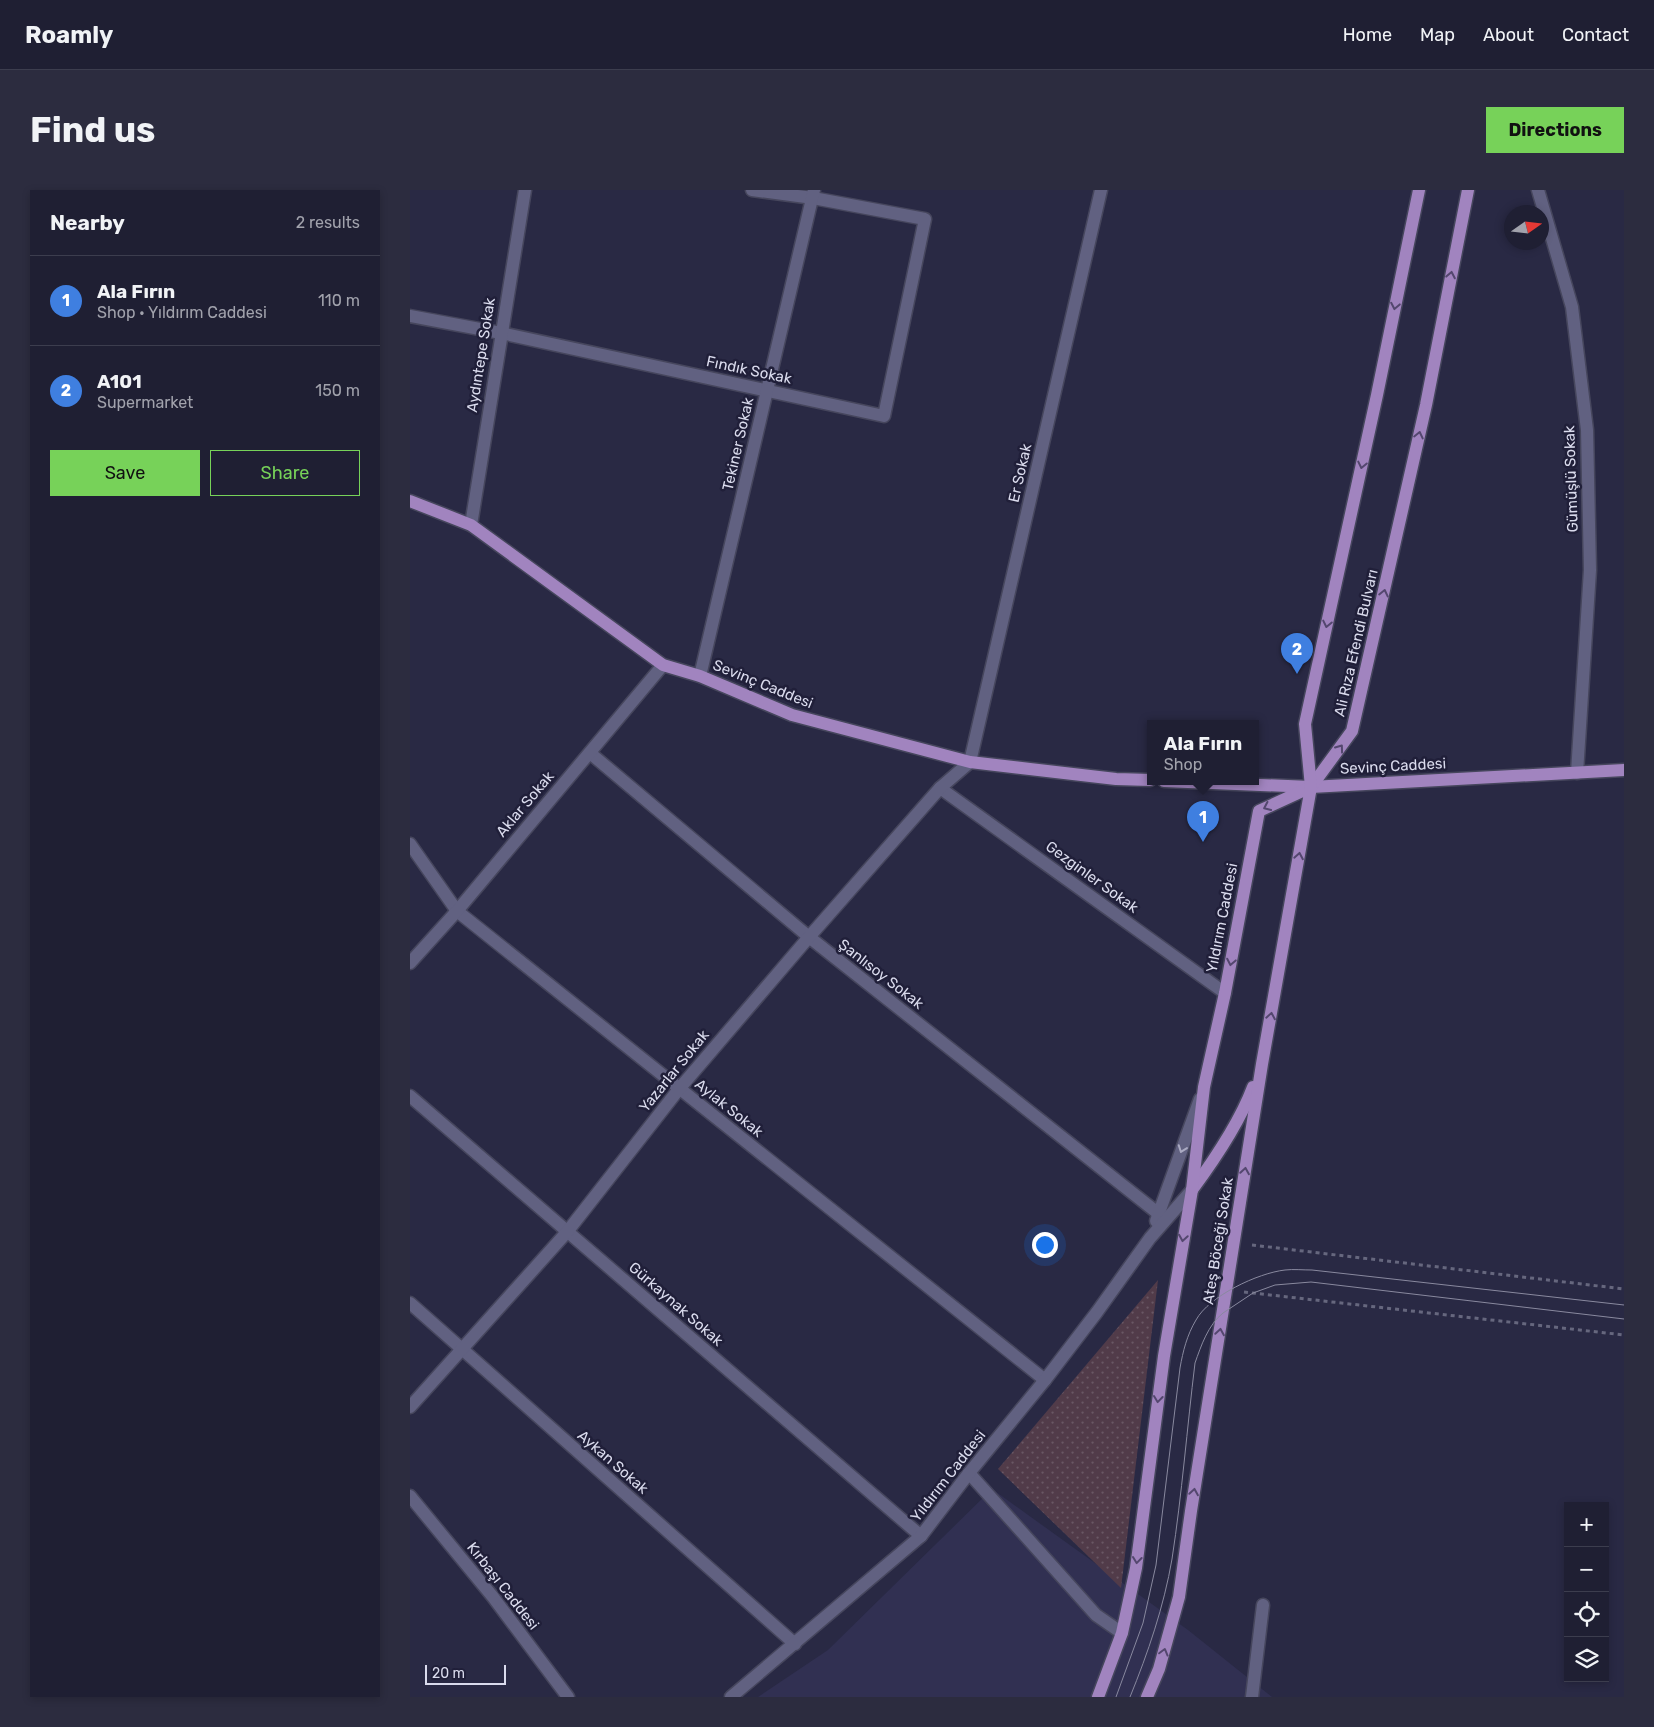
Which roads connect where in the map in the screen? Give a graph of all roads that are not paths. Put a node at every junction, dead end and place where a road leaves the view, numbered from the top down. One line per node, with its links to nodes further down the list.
1 (524, 190): 9 (street, Aydıntepe Sokak)
2 (752, 190): 7 (street)
3 (1101, 190): 16 (street, Er Sokak)
4 (1419, 190): 21 (main road, Ali Rıza Efendi Bulvarı, one-way to 21)
5 (1468, 190): 21 (main road, Ali Rıza Efendi Bulvarı, one-way to 5)
6 (1538, 190): 18 (street, Gümüşlü Sokak)
7 (814, 194): 10 (street, Tekiner Sokak); 10 (street, Fındık Sokak)
8 (410, 316): 9 (street, Fındık Sokak)
9 (501, 333): 10 (street, Fındık Sokak); 12 (street, Aydıntepe Sokak)
10 (767, 390): 14 (street, Tekiner Sokak)
11 (410, 501): 12 (main road, Sevinç Caddesi)
12 (471, 525): 13 (main road, Sevinç Caddesi)
13 (663, 665): 14 (main road, Sevinç Caddesi); 15 (street, Aklar Sokak)
14 (700, 676): 16 (main road, Sevinç Caddesi)
15 (590, 753): 24 (street, Aklar Sokak); 25 (street, Şanlısoy Sokak)
16 (970, 762): 19 (main road, Sevinç Caddesi); 22 (street, Yazarlar Sokak)
17 (1624, 770): 18 (main road, Sevinç Caddesi)
18 (1577, 773): 21 (main road, Sevinç Caddesi)
19 (1147, 780)
20 (1259, 785): 21 (main road, Sevinç Caddesi)
21 (1311, 787): 27 (main road, Yıldırım Caddesi, one-way to 27); 28 (main road, Ateş Böceği Sokak, one-way to 21)
22 (940, 788): 25 (street, Yazarlar Sokak); 27 (street, Gezginler Sokak)
23 (410, 844): 24 (street, Aylak Sokak)
24 (457, 911): 26 (street, Aklar Sokak); 30 (street, Aylak Sokak)
25 (808, 937): 30 (street, Yazarlar Sokak); 33 (street, Şanlısoy Sokak)
26 (410, 963)
27 (1225, 993): 29 (main road, Yıldırım Caddesi)
28 (1262, 1064): 32 (main road); 49 (main road, Ateş Böceği Sokak, one-way to 28)
29 (1204, 1087): 32 (main road, Yıldırım Caddesi); 33 (street, one-way to 33)
30 (679, 1089): 34 (street, Yazarlar Sokak); 38 (street, Aylak Sokak)
31 (410, 1096): 34 (street, Gürkaynak Sokak)
32 (1192, 1190): 35 (street); 44 (main road, one-way to 44)
33 (1158, 1214): 35 (street)
34 (567, 1232): 37 (street, Yazarlar Sokak); 42 (street, Gürkaynak Sokak)
35 (1150, 1238): 38 (street, Yıldırım Caddesi)
36 (410, 1303): 37 (street, Aykan Sokak)
37 (461, 1349): 39 (street, Yazarlar Sokak); 45 (street, Aykan Sokak)
38 (1045, 1380): 40 (street, Yıldırım Caddesi)
39 (410, 1407)
40 (970, 1473): 42 (street, Yıldırım Caddesi); 44 (street)
41 (410, 1496): 46 (street, Kırbaşı Caddesi)
42 (921, 1536): 45 (street, Yıldırım Caddesi)
43 (1263, 1605): 50 (street)
44 (1122, 1633): 48 (main road)
45 (795, 1644): 47 (street, Yıldırım Caddesi)
46 (568, 1697)
47 (731, 1697)
48 (1098, 1697)
49 (1147, 1697)
50 (1252, 1697)

